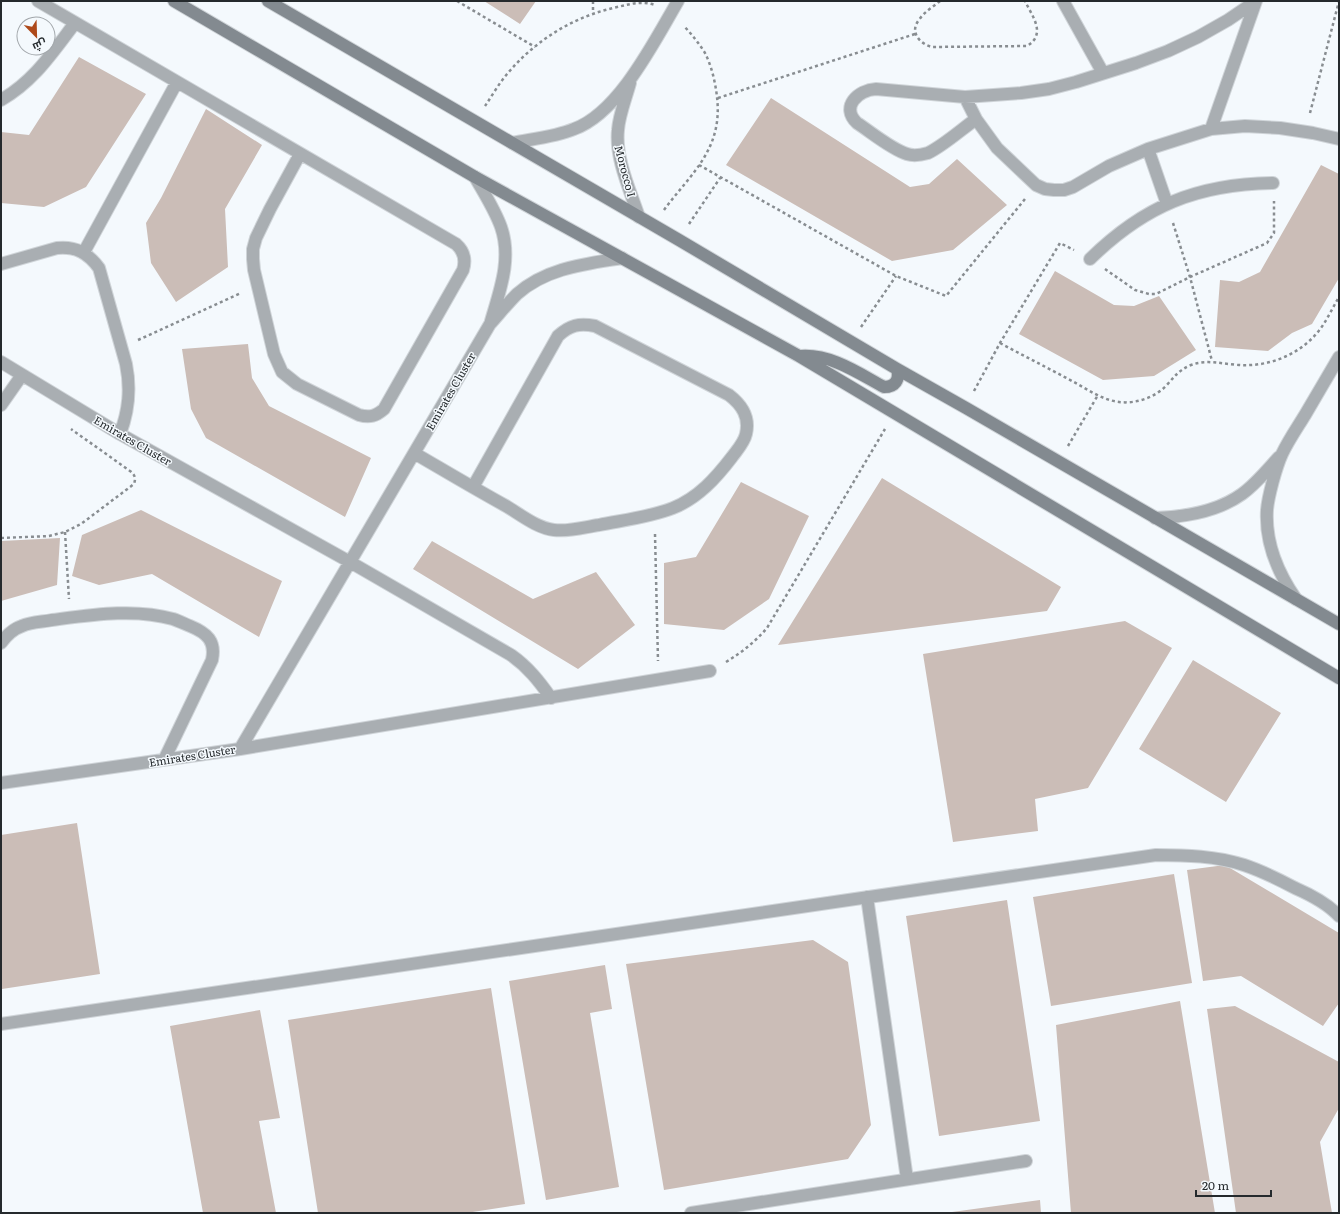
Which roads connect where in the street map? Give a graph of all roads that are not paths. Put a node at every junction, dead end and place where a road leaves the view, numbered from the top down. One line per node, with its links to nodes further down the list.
1 (38, 1): 7 (street)
2 (174, 1): 19 (street)
3 (268, 1): 16 (street)
4 (678, 1): 9 (street, Morocco I)
5 (1063, 1): 8 (street)
6 (1256, 1): 8 (street); 14 (street)
7 (75, 23): 10 (street); 12 (street)
8 (1103, 73): 11 (street)
9 (631, 79): 16 (street, Morocco I); 22 (street, Morocco I)
10 (177, 82): 18 (street); 23 (street)
11 (965, 97): 13 (street); 13 (street)
12 (1, 100)
13 (976, 119): 17 (street)
14 (1211, 129): 15 (street); 17 (street)
15 (1339, 139)
16 (512, 143): 22 (street)
17 (1148, 149): 21 (street)
18 (300, 154): 18 (street)
19 (476, 177): 24 (street); 27 (street, Emirates Cluster)
20 (1273, 183): 21 (street)
21 (1167, 204): 25 (street)
22 (639, 217): 31 (street)
23 (84, 252): 26 (street); 34 (street)
24 (622, 258): 27 (street, Emirates Cluster); 28 (street)
25 (1090, 259)
26 (1, 264)
27 (490, 324): 35 (street, Emirates Cluster)
28 (799, 356): 31 (street); 44 (street)
29 (1339, 357): 36 (street)
30 (1, 362): 32 (street, Emirates Cluster)
31 (897, 369): 38 (street)
32 (22, 375): 33 (street); 34 (street, Emirates Cluster)
33 (1, 405)
34 (120, 434): 39 (street, Emirates Cluster)
35 (414, 453): 37 (street); 39 (street, Emirates Cluster)
36 (1282, 455): 38 (street); 40 (street)
37 (473, 487): 37 (street)
38 (1155, 518): 40 (street)
39 (350, 562): 45 (street, Emirates Cluster); 46 (street, Emirates Cluster)
40 (1296, 599): 41 (street)
41 (1339, 624)
42 (1, 643): 47 (street)
43 (710, 671): 45 (street)
44 (1339, 678)
45 (551, 698): 46 (street)
46 (240, 749): 47 (street, Emirates Cluster)
47 (164, 760): 48 (street, Emirates Cluster)
48 (1, 783)
49 (868, 897): 50 (street); 51 (street); 53 (street)
50 (1339, 916)
51 (1, 1024)
52 (1026, 1160): 53 (street)
53 (907, 1179): 54 (street)
54 (691, 1213)

